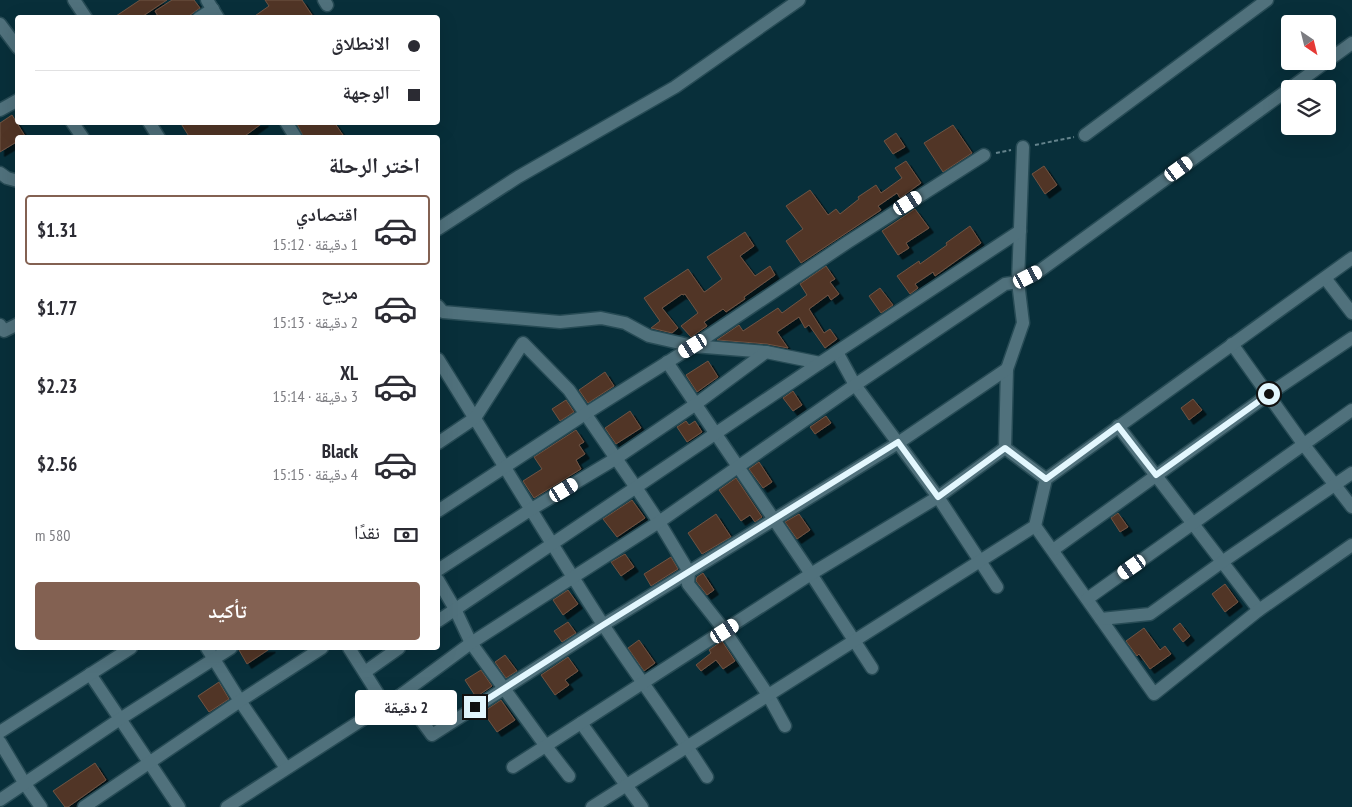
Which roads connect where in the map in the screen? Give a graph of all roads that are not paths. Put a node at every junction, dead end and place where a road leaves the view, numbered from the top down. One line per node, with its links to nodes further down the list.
1 (74, 0): 4 (street)
2 (799, 0): 15 (street)
3 (1267, 0): 10 (street)
4 (84, 15)
5 (0, 24): 6 (street)
6 (15, 44)
7 (1352, 44): 19 (street)
8 (15, 102): 9 (street)
9 (0, 110)
10 (1084, 135)
11 (1023, 147): 16 (street)
12 (984, 155): 26 (street)
13 (0, 173): 14 (street)
14 (15, 180)
15 (440, 228)
16 (1020, 231): 19 (street); 28 (street)
17 (1352, 258): 18 (street)
18 (1325, 278): 21 (street); 25 (street)
19 (1018, 282): 32 (street); 33 (street)
20 (440, 308): 26 (street)
21 (1352, 312)
22 (0, 325): 23 (street)
23 (15, 326)
24 (1352, 338): 34 (street)
25 (1232, 344): 34 (street); 39 (street)
26 (693, 346): 27 (street); 30 (street)
27 (766, 352): 31 (street); 35 (street)
28 (837, 352): 31 (street); 33 (street)
29 (440, 362): 38 (street)
30 (667, 362): 35 (street); 37 (street)
31 (820, 362): 40 (street)
32 (1007, 369): 41 (street); 44 (street)
33 (855, 385): 41 (street); 47 (street)
34 (1269, 394): 43 (street); 49 (street)
35 (696, 404): 40 (street); 45 (street)
36 (1352, 410): 43 (street)
37 (585, 414): 38 (street); 45 (street); 46 (street)
38 (475, 418): 42 (street); 46 (street)
39 (1118, 426): 49 (street); 50 (street)
40 (715, 433): 47 (street); 52 (street)
41 (898, 442): 53 (street); 57 (street)
42 (440, 443)
43 (1304, 445): 51 (street); 59 (street)
44 (1005, 448): 50 (street); 53 (street)
45 (615, 459): 52 (street); 56 (street)
46 (505, 466): 55 (street); 56 (street)
47 (738, 468): 57 (street); 58 (street)
48 (1352, 472): 51 (street)
49 (1156, 475): 59 (street); 63 (street)
50 (1046, 479): 60 (street)
51 (1335, 485): 54 (street); 65 (street)
52 (635, 486): 58 (street); 61 (street)
53 (938, 497): 64 (street); 68 (street)
54 (1352, 507)
55 (440, 510)
56 (530, 510): 61 (street); 66 (street)
57 (773, 519): 67 (street); 68 (street)
58 (660, 522): 67 (street); 69 (street)
59 (1193, 524): 65 (street); 72 (street)
60 (1035, 526): 63 (street); 64 (street)
61 (551, 544): 69 (street); 73 (street)
62 (1352, 545): 74 (street)
63 (1053, 550): 72 (street)
64 (980, 561): 71 (street); 79 (street)
65 (1222, 562): 74 (street); 75 (street)
66 (440, 569)
67 (689, 572): 77 (street); 78 (street)
68 (811, 574): 78 (street); 79 (street)
69 (573, 578): 77 (street); 80 (street)
70 (440, 583): 73 (street)
71 (997, 587)
72 (1087, 599): 75 (street)
73 (455, 609): 76 (street); 80 (street)
74 (1259, 610): 75 (street)
75 (1101, 619)
76 (440, 620)
77 (603, 625): 91 (street); 92 (street)
78 (725, 631): 91 (street); 94 (street)
79 (854, 641): 88 (street); 94 (street)
80 (471, 642): 92 (street); 93 (street)
81 (128, 650): 90 (street)
82 (208, 650): 87 (street)
83 (228, 650): 87 (street)
84 (319, 650): 95 (street)
85 (350, 650): 89 (street)
86 (396, 650): 89 (street)
87 (214, 659): 95 (street); 97 (street)
88 (872, 668)
89 (365, 672): 96 (street)
90 (90, 674): 97 (street); 100 (street)
91 (643, 684): 98 (street); 103 (street)
92 (504, 688): 93 (street); 102 (street)
93 (402, 694): 96 (street)
94 (768, 695): 99 (street); 103 (street)
95 (240, 701): 104 (street); 106 (street)
96 (385, 705): 106 (street)
97 (120, 719): 104 (street); 109 (street)
98 (581, 723): 102 (street); 110 (street)
99 (785, 726)
100 (0, 732)
101 (0, 742): 109 (street)
102 (545, 745): 105 (street); 107 (street)
103 (688, 746): 108 (street); 110 (street)
104 (150, 763): 113 (street); 114 (street)
105 (513, 767)
106 (286, 768): 115 (street)
107 (569, 776)
108 (707, 777)
109 (25, 784): 111 (street); 112 (street)
110 (626, 785): 116 (street); 117 (street)
111 (0, 800)
112 (41, 807)
113 (84, 807)
114 (179, 807)
115 (227, 807)
116 (592, 807)
117 (642, 807)

